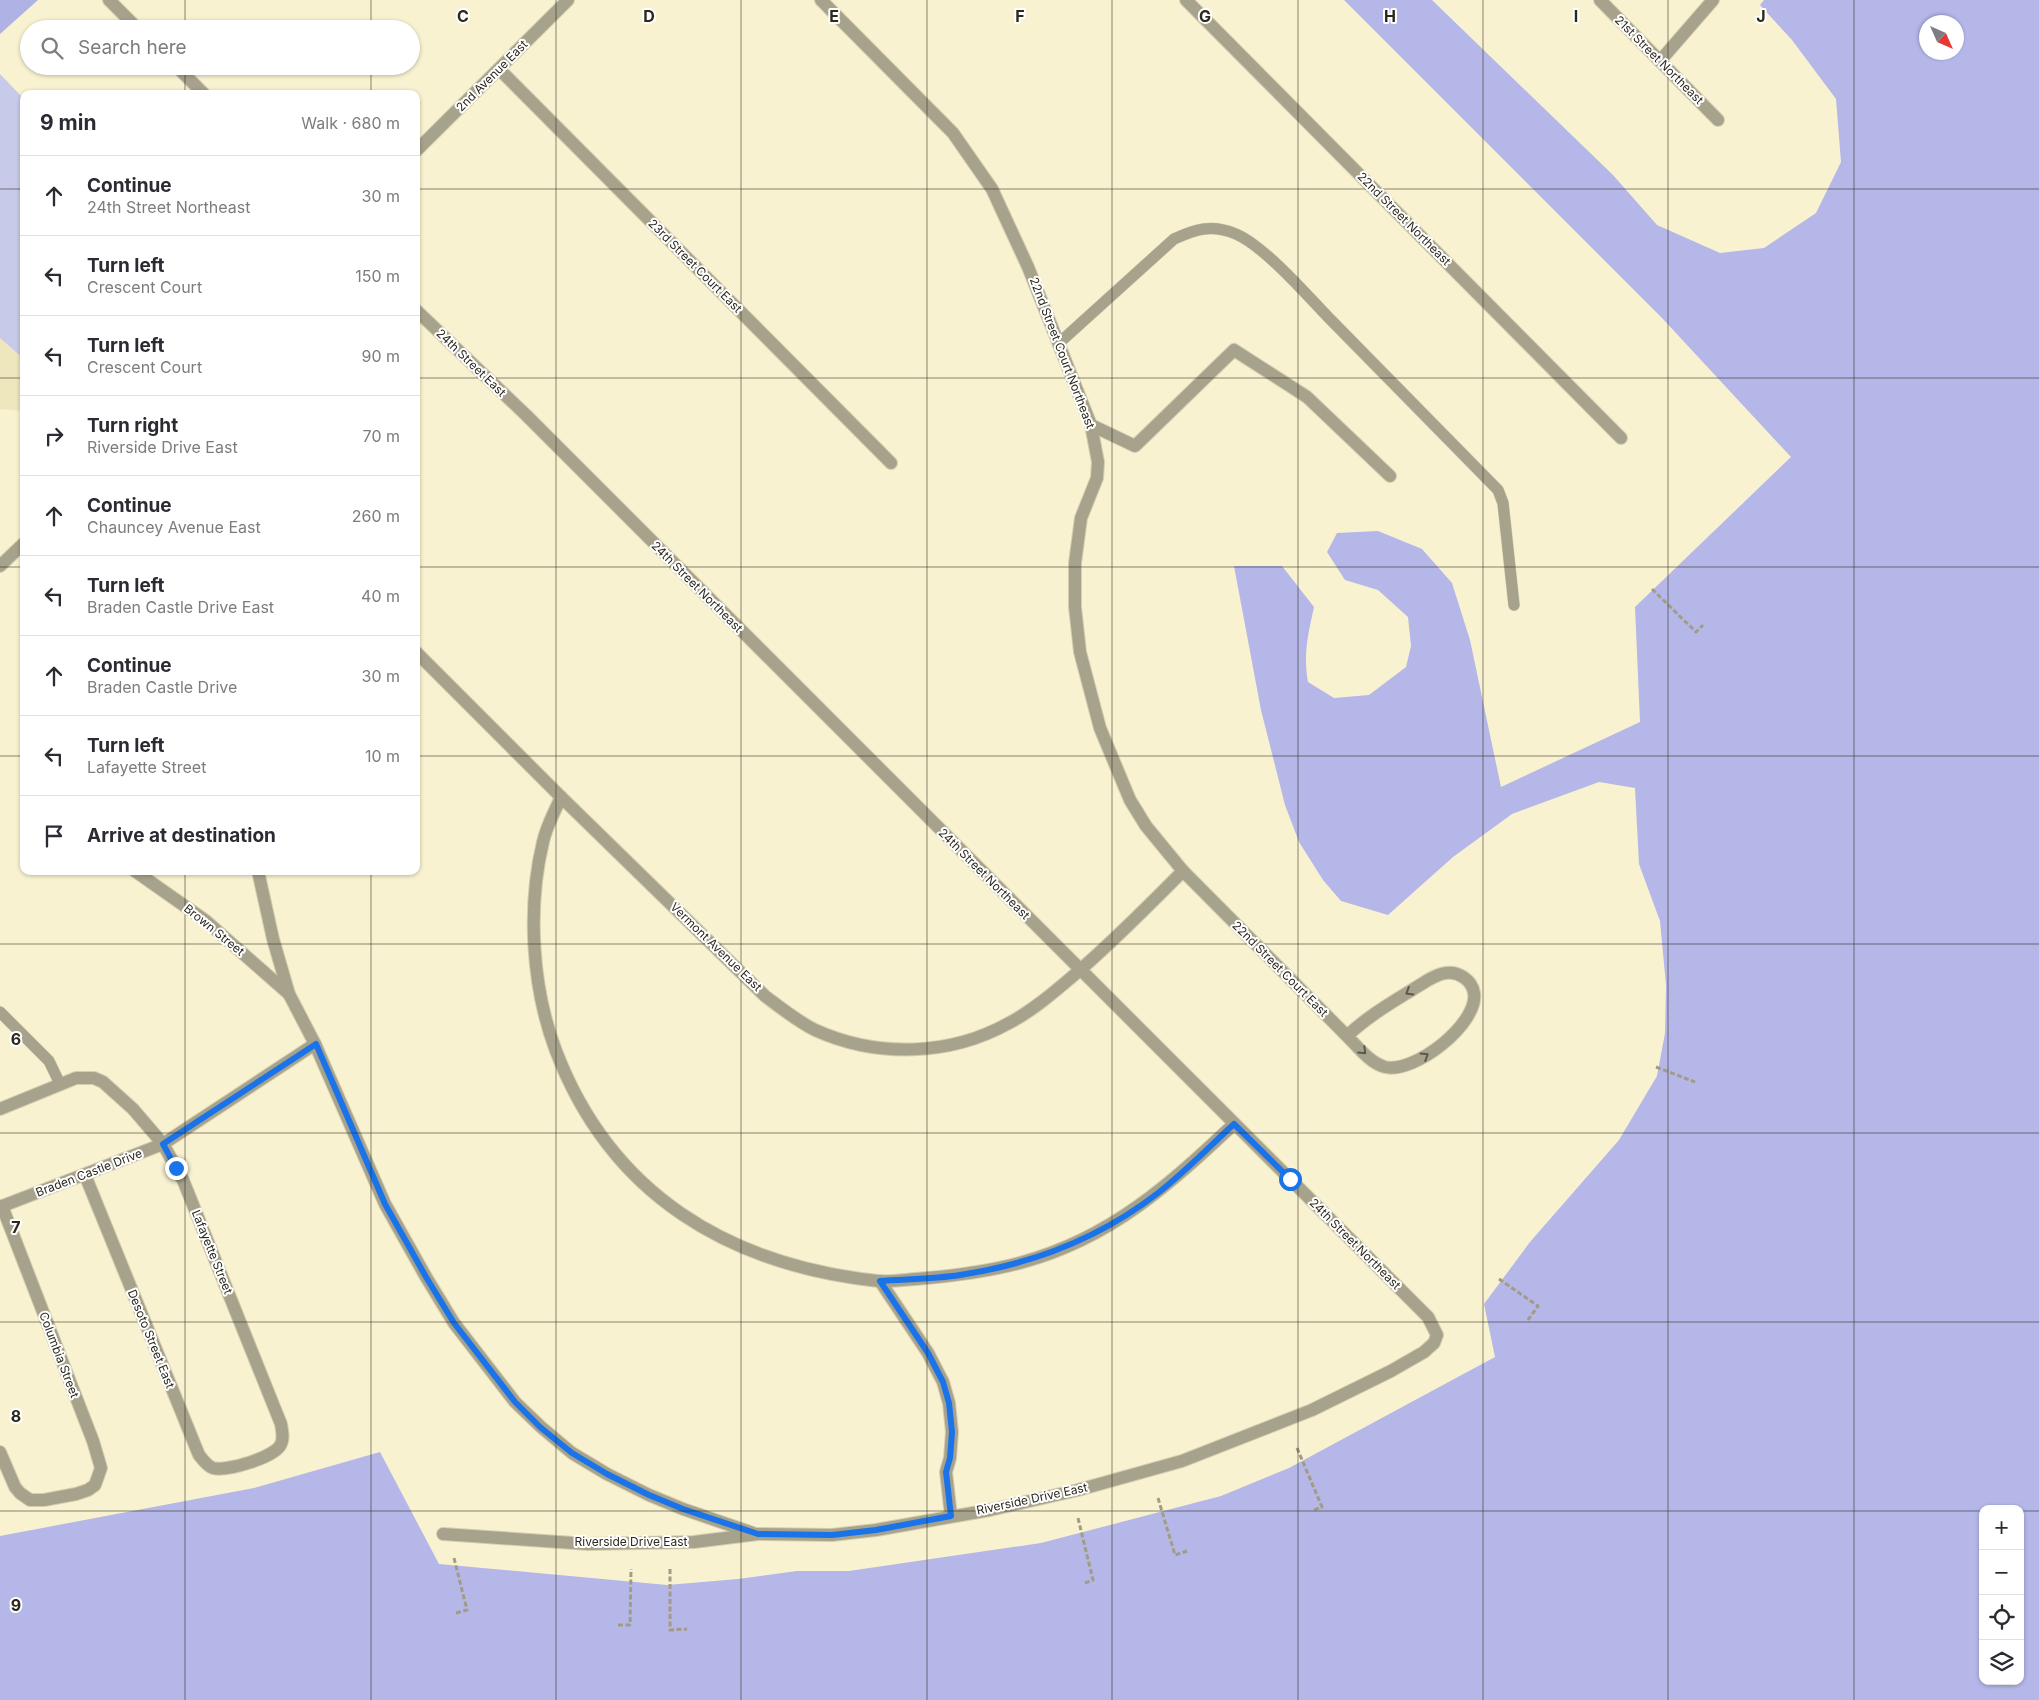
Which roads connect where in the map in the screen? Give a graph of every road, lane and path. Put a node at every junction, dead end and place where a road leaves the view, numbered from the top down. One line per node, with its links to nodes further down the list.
1 (110, 0): 7 (street)
2 (568, 0): 9 (street, 2nd Avenue East)
3 (821, 0): 15 (street, 22nd Street Court Northeast)
4 (1186, 0): 18 (street, 22nd Street Northeast)
5 (1600, 0): 8 (street, 21st Street Northeast)
6 (1713, 0): 8 (street)
7 (129, 20)
8 (1660, 61): 12 (street, 21st Street Northeast)
9 (499, 69): 13 (street, 2nd Avenue East); 19 (street, 23rd Street Court East)
10 (185, 75): 11 (street)
11 (200, 90)
12 (1718, 120)
13 (420, 147)
14 (420, 314): 16 (street, 24th Street East)
15 (1058, 343): 17 (street, 22nd Street Court Northeast); 24 (lane)
16 (526, 415): 31 (street, 24th Street Northeast)
17 (1091, 425): 20 (street); 28 (street, 22nd Street Court Northeast)
18 (1621, 438)
19 (891, 463)
20 (1390, 476)
21 (20, 547): 22 (street)
22 (0, 566)
23 (1652, 588): 25 (path)
24 (1514, 605)
25 (1703, 625)
26 (420, 656): 27 (street, Vermont Avenue East)
27 (561, 797): 31 (street, Vermont Avenue East); 45 (street)
28 (1183, 871): 31 (street, Vermont Avenue East); 34 (street, 22nd Street Court East)
29 (141, 875): 32 (street, Brown Street)
30 (259, 875): 32 (street)
31 (1080, 970): 40 (street, 24th Street Northeast)
32 (289, 994): 35 (street)
33 (0, 1012): 38 (lane)
34 (1347, 1036): 34 (street, 22nd Street Court East, one-way to 34)
35 (316, 1044): 41 (street, Braden Castle Drive); 56 (street)
36 (1656, 1067): 37 (path)
37 (1695, 1082)
38 (60, 1084): 39 (street, Lafayette Street); 41 (street, Lafayette Street)
39 (0, 1109)
40 (1234, 1124): 45 (street); 47 (street, 24th Street Northeast)
41 (163, 1144): 42 (street, Braden Castle Drive); 50 (street, Lafayette Street)
42 (85, 1175): 43 (street, Braden Castle Drive); 50 (street, Desoto Street East)
43 (1, 1207): 49 (street, Columbia Street)
44 (1499, 1279): 46 (path)
45 (880, 1281): 53 (street)
46 (1528, 1320)
47 (1437, 1335): 53 (street, Riverside Drive East)
48 (1296, 1448): 52 (path)
49 (0, 1452)
50 (243, 1464)
51 (1158, 1498): 57 (path)
52 (1314, 1510)
53 (951, 1516): 56 (street, Riverside Drive East)
54 (1078, 1518): 61 (path)
55 (443, 1534): 56 (street, Riverside Drive East)
56 (758, 1534)
57 (1187, 1551)
58 (454, 1558): 62 (path)
59 (631, 1569): 63 (path)
60 (670, 1569): 64 (path)
61 (1085, 1583)
62 (456, 1613)
63 (618, 1625)
64 (687, 1630)

